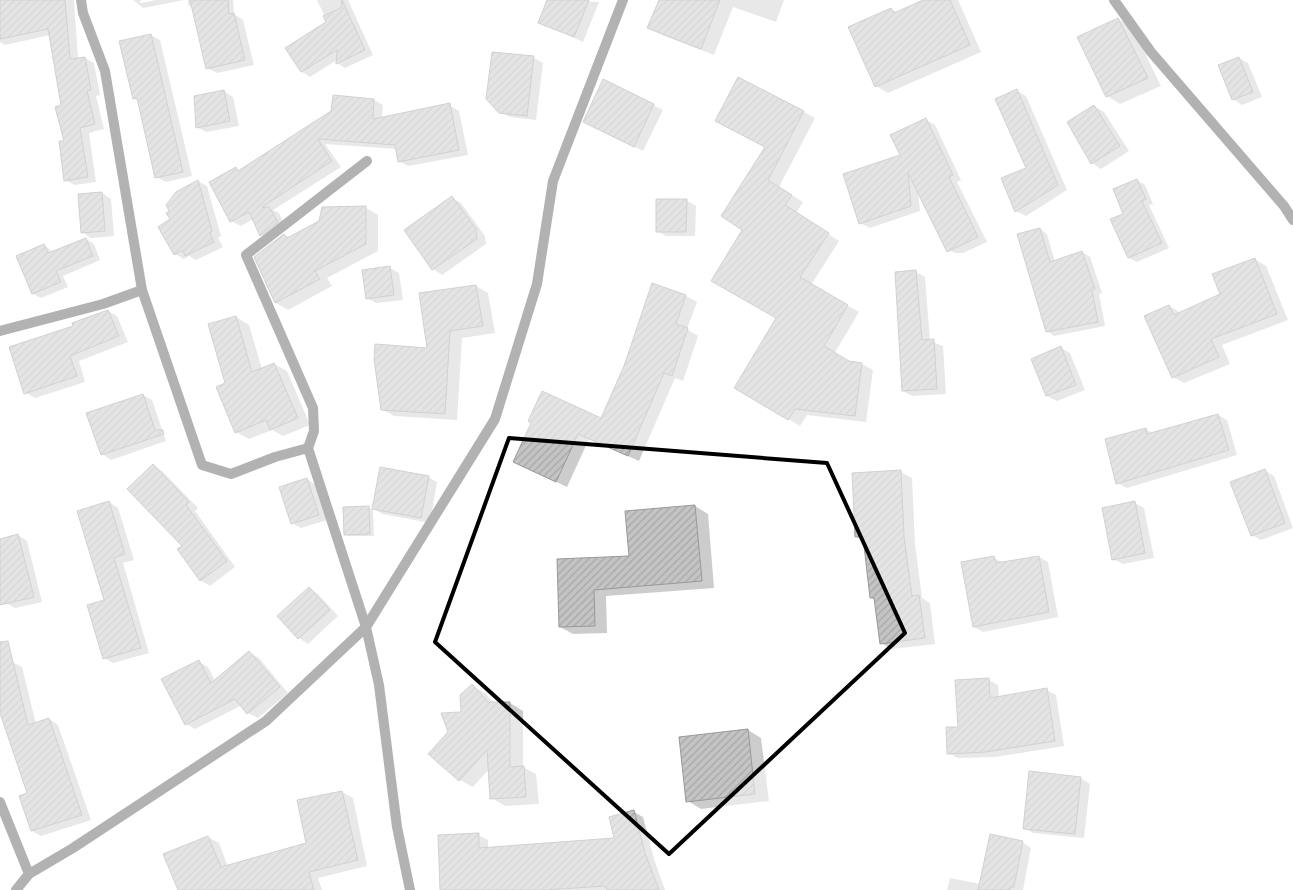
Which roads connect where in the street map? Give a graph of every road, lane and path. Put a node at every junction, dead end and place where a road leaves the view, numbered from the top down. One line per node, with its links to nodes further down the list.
1 (81, 0): 6 (street)
2 (623, 0): 9 (street)
3 (1114, 0): 5 (street)
4 (367, 160): 8 (street)
5 (1293, 220)
6 (142, 290): 7 (street); 8 (street)
7 (0, 331)
8 (308, 448): 9 (street)
9 (366, 628): 11 (street); 13 (street)
10 (0, 802): 11 (street)
11 (29, 874): 12 (street)
12 (16, 890)
13 (410, 890)

